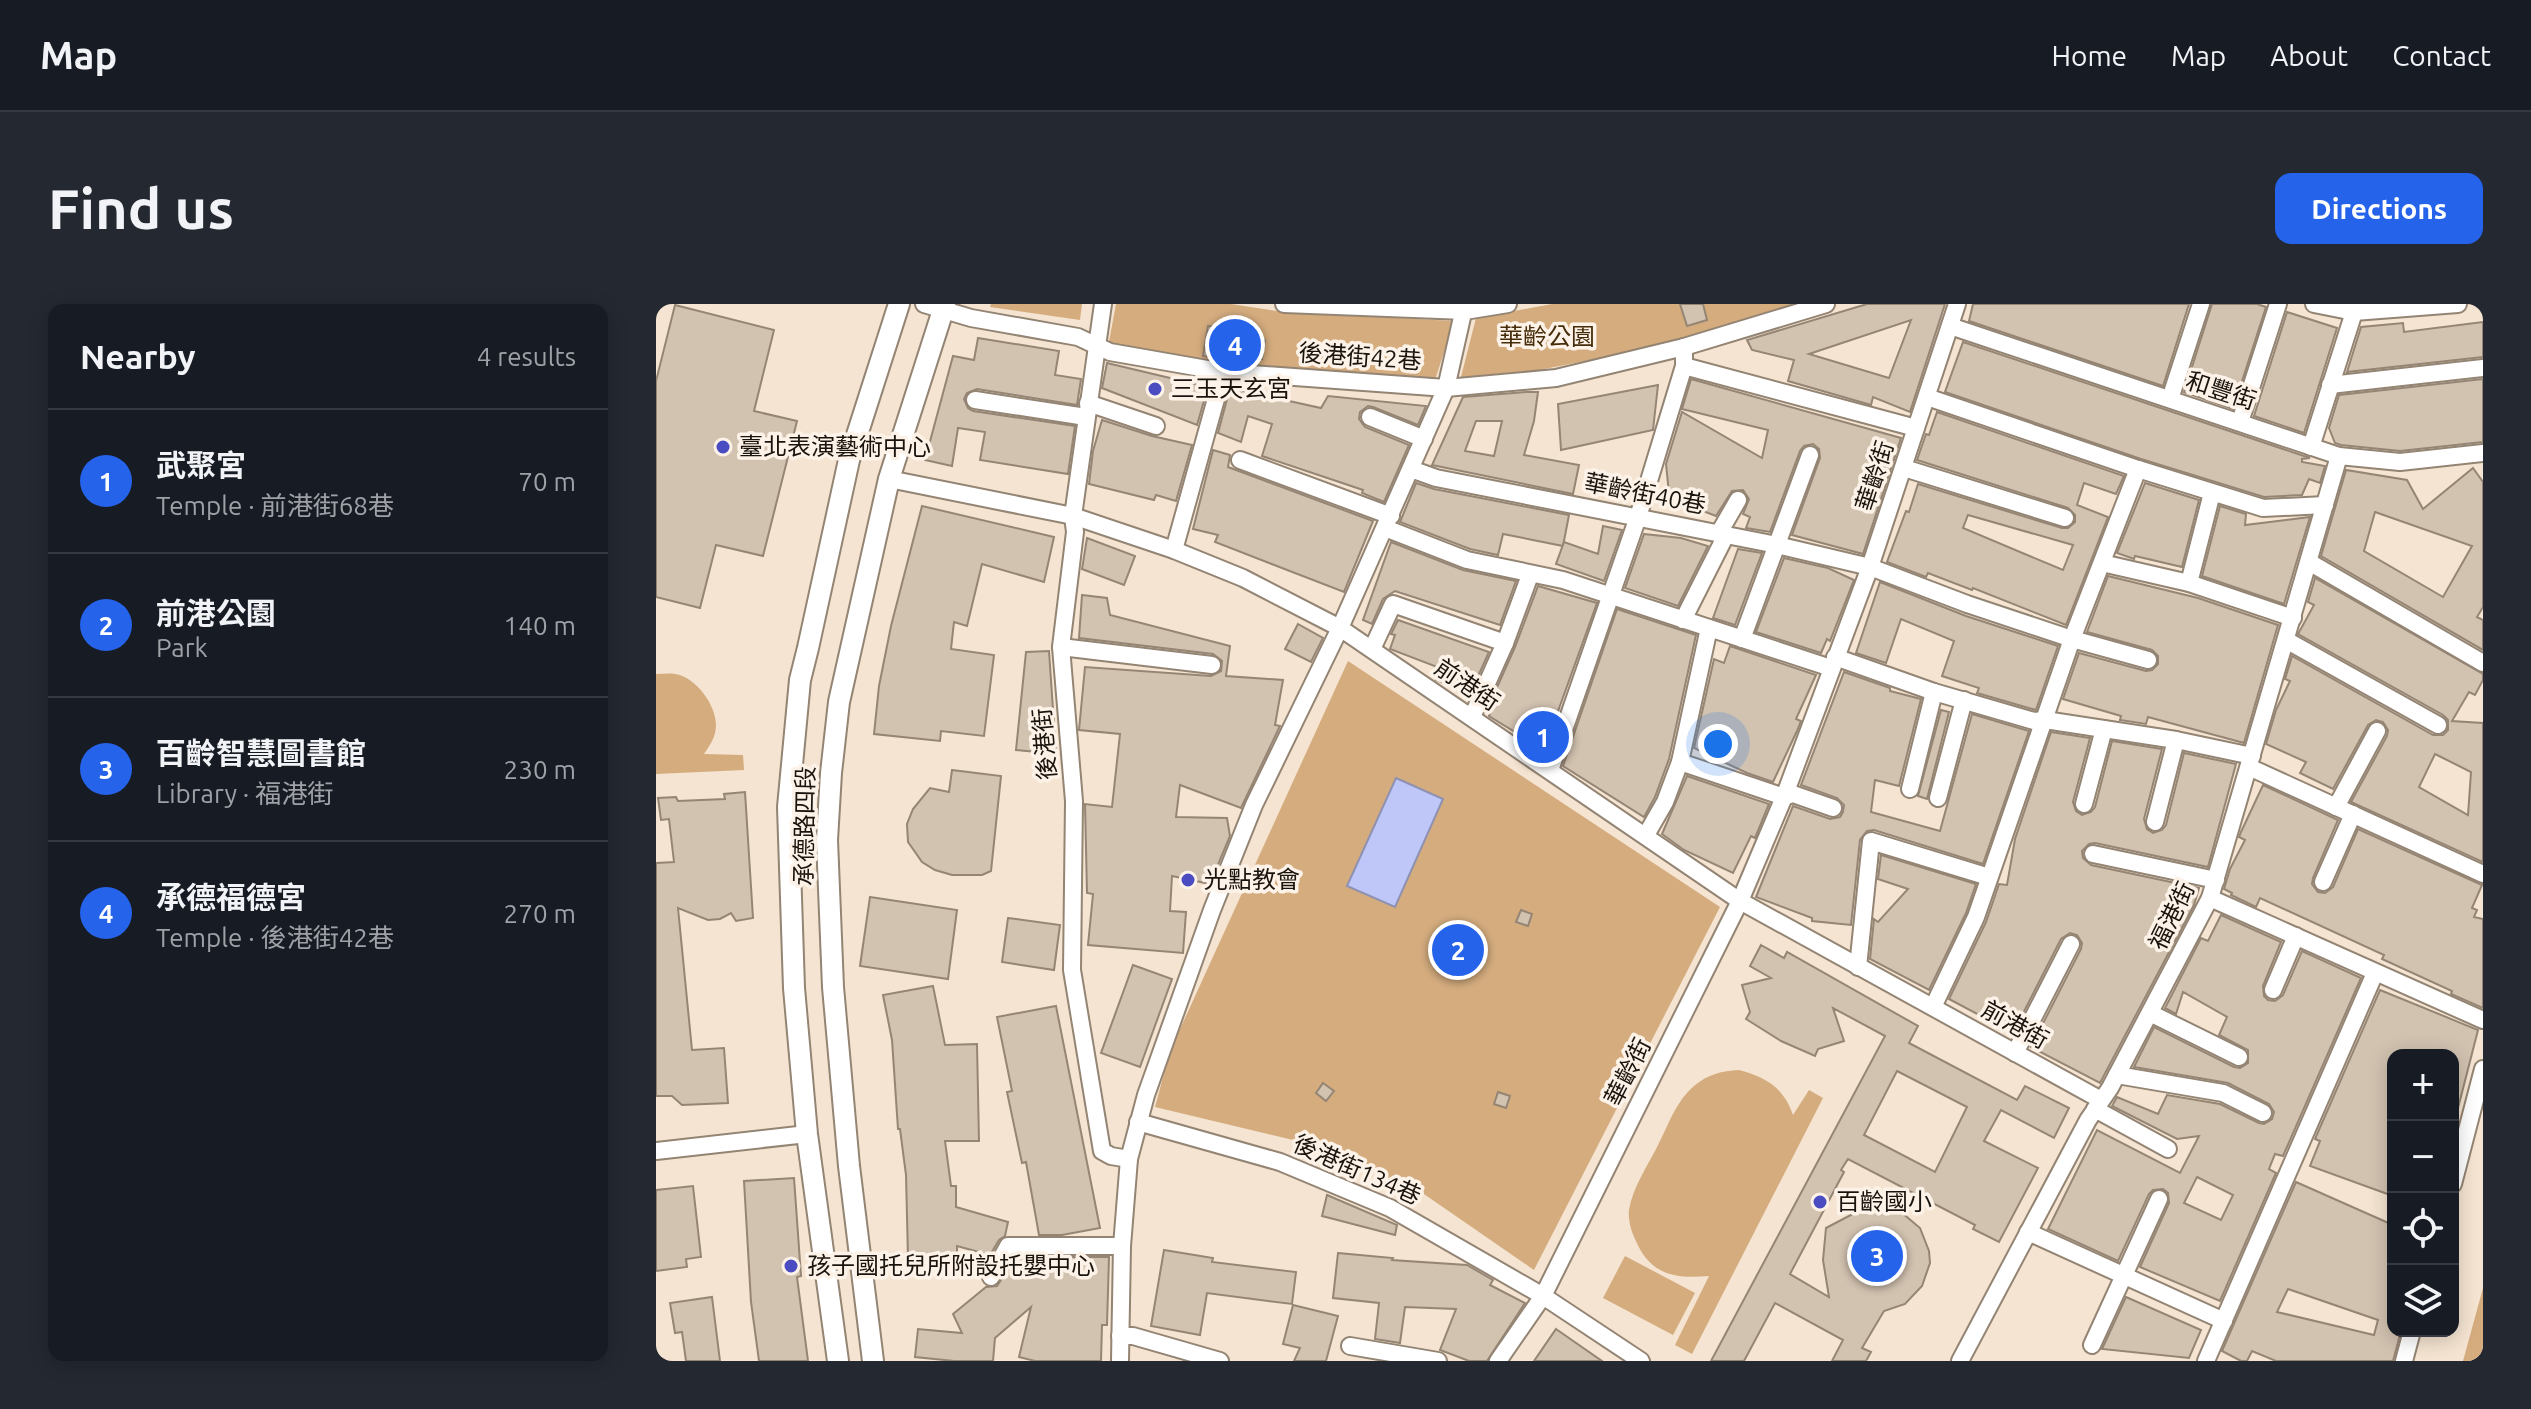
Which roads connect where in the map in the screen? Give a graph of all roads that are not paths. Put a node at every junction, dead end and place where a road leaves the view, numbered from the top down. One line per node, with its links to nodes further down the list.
1 (899, 304): 112 (main road, 承德路四段)
2 (1103, 304): 15 (street, 後港街)
3 (1284, 304): 12 (street)
4 (1508, 304): 12 (street)
5 (1826, 304): 16 (street, 後港街42巷)
6 (1957, 304): 14 (street, 華齡街)
7 (2201, 304): 23 (street)
8 (2278, 304): 27 (street)
9 (2314, 304): 13 (street)
10 (2458, 304): 13 (street)
11 (938, 306): 15 (street, 後港街42巷); 39 (main road, 承德路四段)
12 (1465, 308): 21 (street)
13 (2354, 312): 19 (street)
14 (1950, 326): 22 (street, 華齡街); 23 (street, 和豐街)
15 (1097, 345): 21 (street, 後港街42巷); 25 (street, 後港街)
16 (1684, 347): 17 (street); 21 (street, 後港街42巷)
17 (1684, 366): 29 (street); 44 (street)
18 (2483, 368): 19 (street)
19 (2330, 385): 31 (street)
20 (1219, 388): 49 (street)
21 (1446, 388): 30 (street)
22 (1927, 397): 29 (street, 華齡街); 38 (street)
23 (2170, 399): 27 (street, 和豐街)
24 (975, 400): 25 (street)
25 (1087, 410): 28 (street); 43 (street, 後港街)
26 (1370, 417): 30 (street)
27 (2240, 422): 31 (street, 和豐街)
28 (1156, 426)
29 (1916, 428): 36 (street, 華齡街)
30 (1424, 439): 37 (street)
31 (2311, 447): 34 (street, 和豐街)
32 (2483, 453): 34 (street, 和豐街)
33 (1810, 455): 48 (street)
34 (2339, 456): 42 (street, 福港街)
35 (1240, 460): 46 (street)
36 (1904, 468): 45 (street); 52 (street, 華齡街)
37 (1411, 469): 44 (street, 華齡街40巷); 46 (street)
38 (2138, 469): 40 (street); 51 (street)
39 (889, 479): 43 (street, 前港街); 130 (main road, 承德路四段)
40 (2212, 493): 42 (street); 54 (street)
41 (1738, 500): 47 (street)
42 (2325, 505): 50 (street, 福港街)
43 (1073, 516): 49 (street, 前港街); 64 (street, 後港街)
44 (1638, 517): 47 (street, 華齡街40巷); 55 (street)
45 (2065, 518)
46 (1388, 522): 53 (street); 58 (street)
47 (1722, 534): 48 (street, 華齡街40巷); 57 (street)
48 (1777, 545): 52 (street, 華齡街40巷); 60 (street)
49 (1174, 550): 58 (street, 前港街)
50 (2309, 562): 56 (street, 福港街); 68 (street)
51 (2102, 563): 54 (street); 61 (street)
52 (1870, 567): 61 (street, 華齡街40巷); 67 (street, 華齡街)
53 (1530, 575): 55 (street); 63 (street)
54 (2189, 583): 56 (street)
55 (1610, 597): 57 (street); 80 (street)
56 (2293, 618): 62 (street, 福港街)
57 (1683, 620): 59 (street)
58 (1340, 628): 65 (street, 前港街); 111 (street)
59 (1709, 628): 60 (street); 79 (street)
60 (1742, 639): 67 (street)
61 (2072, 639): 66 (street, 華齡街40巷); 73 (street)
62 (2286, 640): 74 (street); 78 (street, 福港街)
63 (1505, 643): 65 (street); 72 (street)
64 (1061, 647): 69 (street); 115 (street, 後港街)
65 (1372, 649): 72 (street, 前港街)
66 (2148, 660)
67 (1833, 662): 70 (street); 82 (street, 華齡街)
68 (2483, 663)
69 (1212, 665)
70 (1934, 692): 71 (street); 81 (street)
71 (1964, 700): 73 (street); 83 (street)
72 (1472, 717): 80 (street, 前港街)
73 (2045, 720): 75 (street); 92 (street)
74 (2438, 725)
75 (2104, 729): 77 (street); 84 (street)
76 (2377, 731): 85 (street)
77 (2176, 740): 78 (street); 88 (street)
78 (2251, 761): 85 (street); 93 (street, 福港街)
79 (1680, 762): 82 (street); 89 (street)
80 (1550, 770): 89 (street, 前港街)
81 (1910, 789)
82 (1784, 797): 86 (street); 96 (street, 華齡街)
83 (1938, 798)
84 (2084, 804)
85 (2336, 807): 87 (street)
86 (1833, 808)
87 (2353, 814): 91 (street); 94 (street)
88 (2155, 822)
89 (1646, 835): 96 (street, 前港街)
90 (2093, 854): 93 (street)
91 (2483, 874)
92 (1989, 877): 99 (street); 102 (street)
93 (2216, 880): 95 (street, 福港街)
94 (2323, 882)
95 (2210, 898): 97 (street); 103 (street, 福港街)
96 (1740, 901): 99 (street, 前港街); 122 (street, 華齡街)
97 (2296, 936): 100 (street); 101 (street)
98 (2071, 944): 105 (street)
99 (1858, 967): 102 (street, 前港街)
100 (2375, 973): 104 (street); 123 (street)
101 (2273, 990)
102 (1933, 1007): 105 (street, 前港街)
103 (2150, 1013): 106 (street); 108 (street, 福港街)
104 (2483, 1020)
105 (2015, 1053): 109 (street, 前港街)
106 (2239, 1057)
107 (2483, 1069): 116 (street)
108 (2117, 1075): 109 (street, 福港街); 110 (street)
109 (2098, 1104): 113 (street, 前港街); 118 (street, 福港街)
110 (2263, 1113)
111 (1138, 1122): 115 (street); 122 (street, 後港街134巷)
112 (807, 1134): 114 (street); 129 (main road, 承德路四段)
113 (2168, 1149)
114 (656, 1151)
115 (1129, 1159): 119 (street)
116 (2459, 1161)
117 (2159, 1199): 121 (street)
118 (2028, 1232): 121 (street); 136 (street, 福港街)
119 (1122, 1246): 120 (street); 124 (street)
120 (991, 1277)
121 (2125, 1277): 123 (street); 126 (street)
122 (1543, 1296): 134 (street, 華齡街); 135 (street, 後港街134巷)
123 (2224, 1321): 137 (street)
124 (1120, 1336): 128 (street); 131 (street)
125 (2410, 1337): 138 (street)
126 (2092, 1345)
127 (1350, 1346): 133 (street)
128 (1185, 1355): 132 (street)
129 (838, 1361)
130 (873, 1361)
131 (1120, 1361)
132 (1220, 1361)
133 (1438, 1361)
134 (1498, 1361)
135 (1641, 1361)
136 (1960, 1361)
137 (2206, 1361)
138 (2404, 1361)

